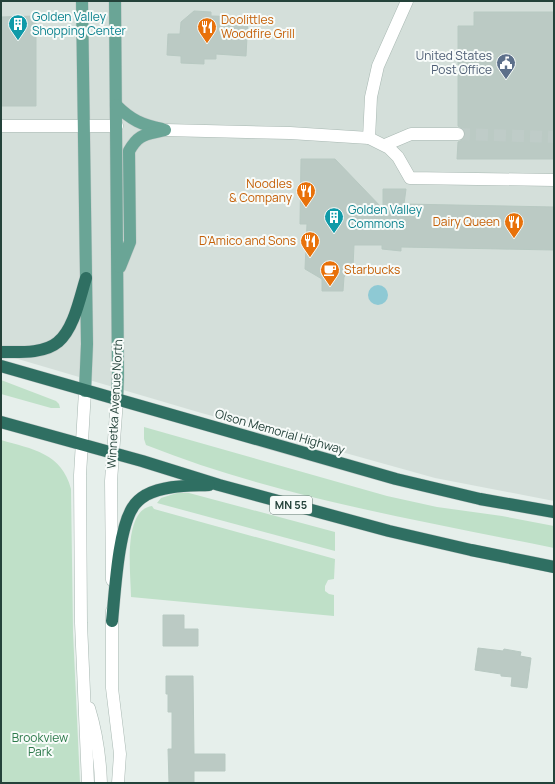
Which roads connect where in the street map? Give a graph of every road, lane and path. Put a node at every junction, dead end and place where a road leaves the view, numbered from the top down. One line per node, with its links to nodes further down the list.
1 (82, 1): 6 (main road)
2 (115, 1): 4 (main road, Winnetka Avenue North)
3 (407, 1): 10 (street)
4 (116, 105): 7 (main road, Winnetka Avenue North); 8 (main road)
5 (1, 126): 6 (street)
6 (84, 126): 7 (street); 14 (main road)
7 (116, 126): 13 (main road, Winnetka Avenue North)
8 (166, 130): 10 (street); 13 (main road)
9 (458, 134): 11 (street)
10 (369, 138): 11 (street)
11 (385, 146): 12 (street)
12 (554, 180)
13 (118, 273): 18 (main road, Winnetka Avenue North)
14 (86, 278): 15 (highway); 17 (main road)
15 (1, 352)
16 (1, 366): 17 (highway, Olson Memorial Highway)
17 (86, 391): 18 (highway, Olson Memorial Highway); 20 (street)
18 (117, 400): 21 (street, Winnetka Avenue North); 23 (highway, Olson Memorial Highway)
19 (1, 422): 20 (highway, MN 55)
20 (82, 445): 21 (highway, MN 55); 26 (street)
21 (112, 453): 22 (highway, MN 55); 25 (street, Winnetka Avenue North)
22 (219, 485): 24 (highway, MN 55); 25 (highway)
23 (554, 512)
24 (554, 567)
25 (112, 621): 29 (street, Winnetka Avenue North)
26 (84, 693): 27 (street); 28 (street)
27 (88, 783)
28 (101, 783)
29 (118, 783)

